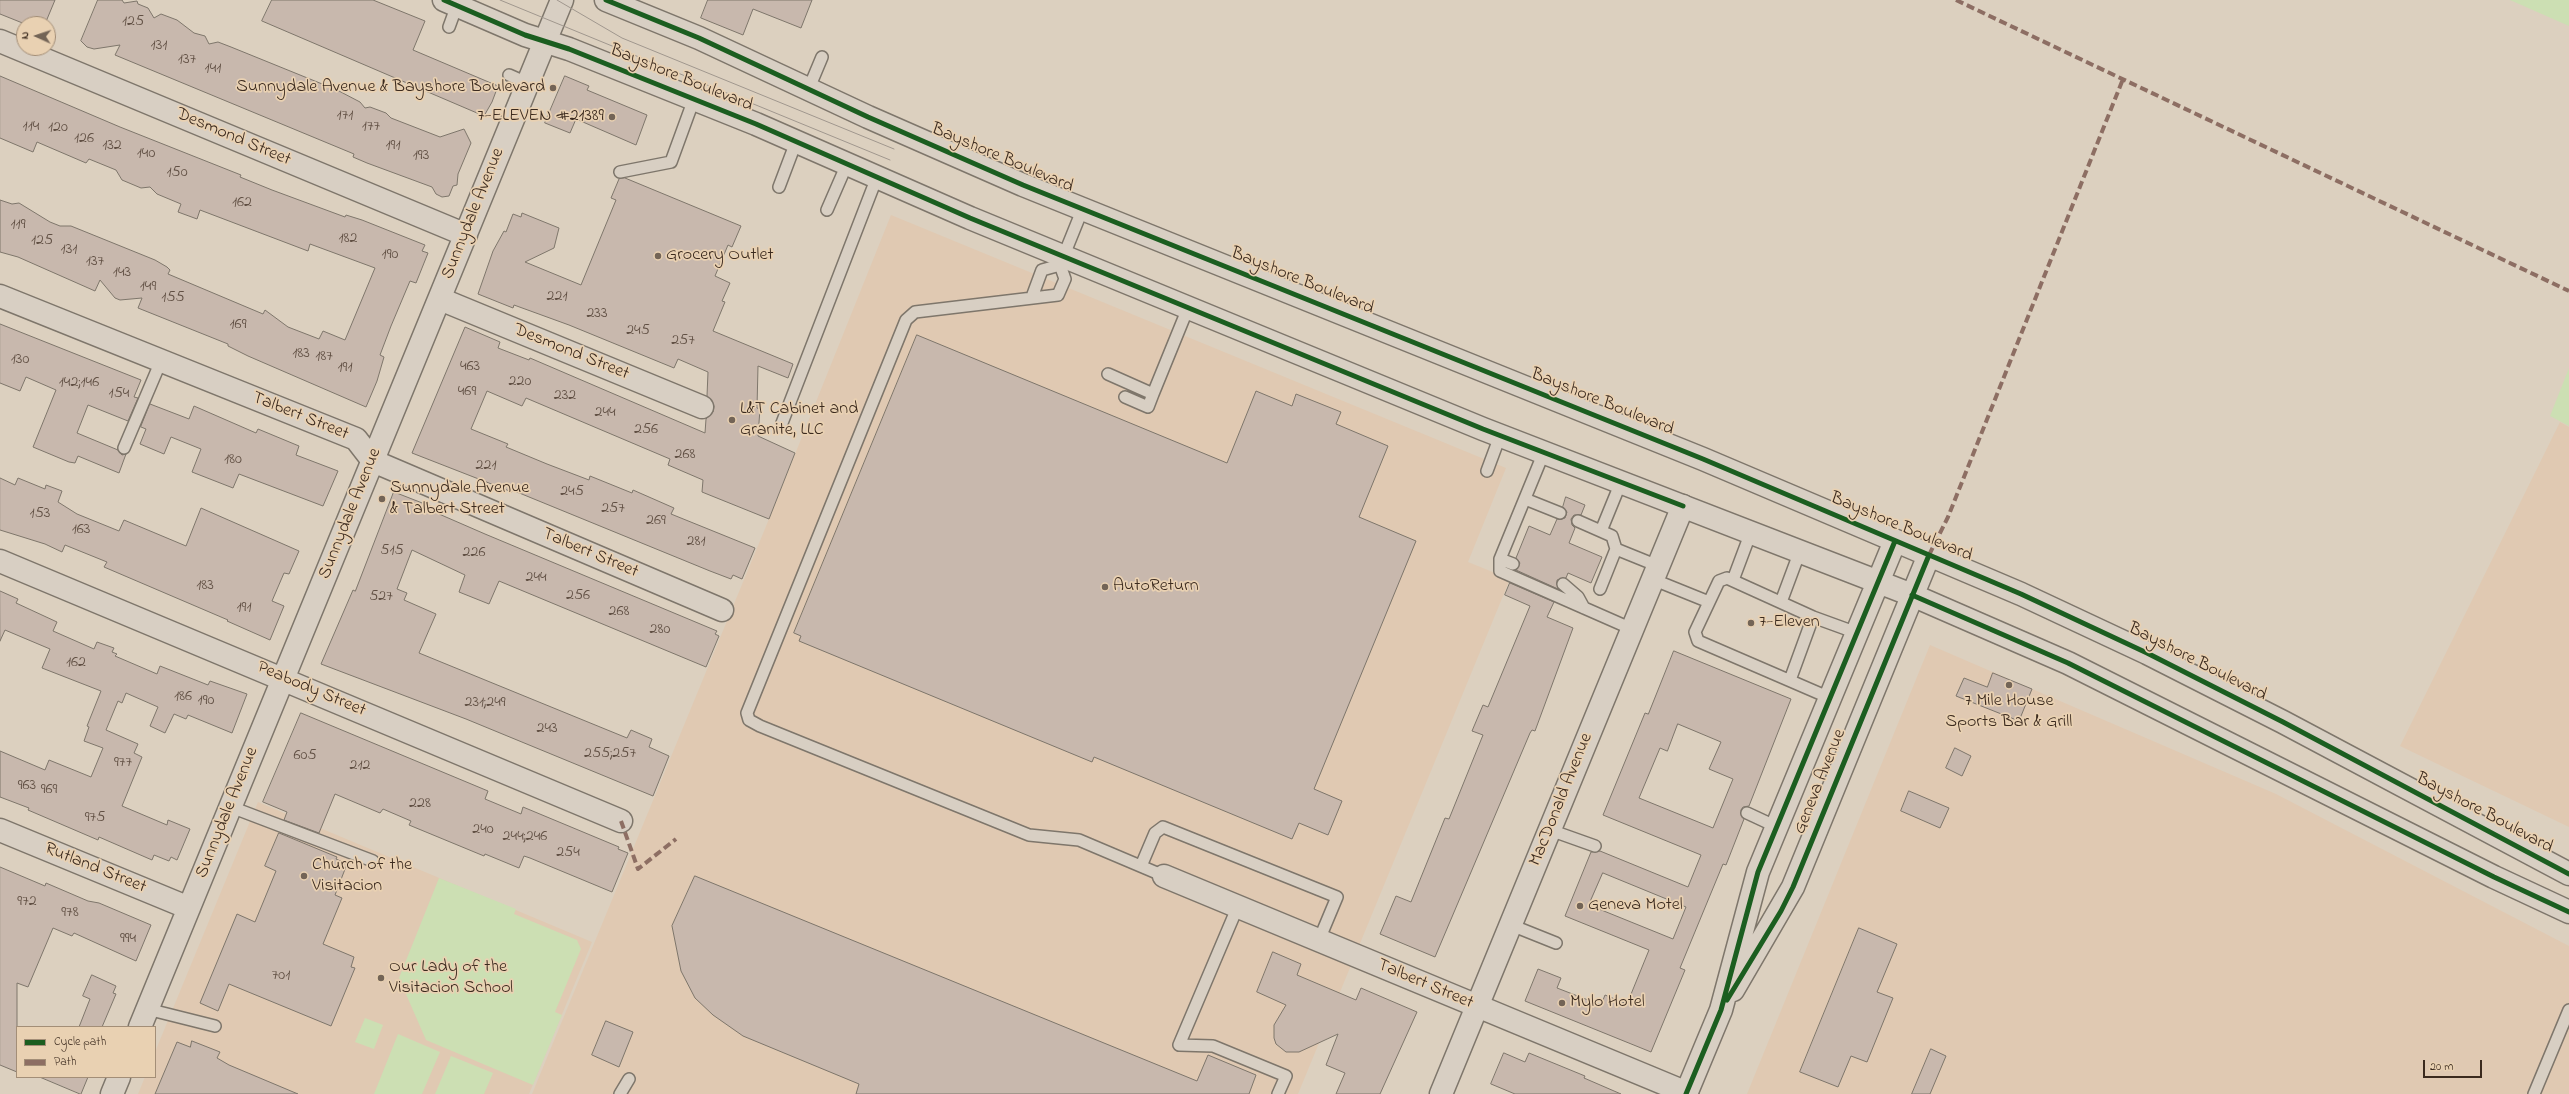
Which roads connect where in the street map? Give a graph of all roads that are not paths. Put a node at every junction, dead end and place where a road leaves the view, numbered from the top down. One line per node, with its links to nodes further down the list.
1 (562, 0): 6 (main road, Sunnydale Avenue)
2 (606, 0): 8 (main road, Bayshore Boulevard)
3 (450, 3): 4 (lane); 6 (main road, Bayshore Boulevard)
4 (449, 27)
5 (0, 41): 17 (main road, Desmond Street)
6 (544, 42): 9 (main road, Bayshore Boulevard); 17 (main road, Sunnydale Avenue)
7 (822, 57): 8 (lane)
8 (809, 88): 15 (main road, Bayshore Boulevard)
9 (694, 99): 10 (main road, Bayshore Boulevard); 12 (lane)
10 (796, 142): 11 (main road, Bayshore Boulevard); 14 (lane)
11 (847, 164): 13 (main road, Bayshore Boulevard); 16 (lane)
12 (620, 172)
13 (877, 177): 18 (main road, Bayshore Boulevard); 28 (lane)
14 (779, 187)
15 (1083, 208): 18 (lane); 41 (main road, Bayshore Boulevard)
16 (827, 210)
17 (466, 235): 21 (main road, Sunnydale Avenue)
18 (1061, 261): 20 (lane); 20 (lane); 22 (main road, Bayshore Boulevard)
19 (0, 296): 23 (main road, Talbert Street)
20 (1032, 297): 72 (lane)
21 (440, 299): 27 (main road, Desmond Street); 32 (main road, Sunnydale Avenue)
22 (1188, 308): 25 (lane); 29 (main road, Bayshore Boulevard)
23 (161, 360): 30 (lane); 32 (main road, Talbert Street)
24 (1108, 374): 25 (lane)
25 (1153, 394): 26 (lane)
26 (1125, 397)
27 (702, 407)
28 (782, 423)
29 (1500, 436): 31 (main road, Bayshore Boulevard); 33 (lane)
30 (124, 448)
31 (1544, 452): 34 (main road, Bayshore Boulevard); 35 (lane)
32 (373, 461): 57 (main road, Talbert Street); 61 (main road, Sunnydale Avenue)
33 (1487, 471)
34 (1621, 482): 36 (main road, Bayshore Boulevard); 39 (lane)
35 (1525, 499): 37 (lane); 45 (lane)
36 (1683, 506): 40 (main road, Bayshore Boulevard); 48 (main road, MacDonald Avenue)
37 (1560, 513)
38 (1578, 521): 39 (lane)
39 (1601, 531): 42 (lane)
40 (1751, 532): 43 (main road, Bayshore Boulevard); 49 (lane)
41 (1895, 541): 44 (main road, Bayshore Boulevard); 50 (main road, Geneva Avenue)
42 (1616, 549): 48 (lane); 52 (lane)
43 (1800, 551): 50 (main road, Bayshore Boulevard); 55 (lane)
44 (1929, 555): 53 (main road, Geneva Avenue); 73 (main road, Bayshore Boulevard)
45 (1500, 559): 47 (lane); 56 (lane)
46 (0, 561): 61 (main road, Peabody Street)
47 (1513, 564)
48 (1655, 573): 54 (lane); 59 (main road, MacDonald Avenue)
49 (1733, 580): 54 (lane); 55 (lane)
50 (1877, 582): 53 (main road, Bayshore Boulevard); 60 (main road, Geneva Avenue)
51 (1563, 584): 56 (lane)
52 (1600, 589)
53 (1912, 595): 77 (main road, Bayshore Boulevard); 82 (main road, Geneva Avenue)
54 (1709, 602): 62 (lane)
55 (1781, 602): 58 (lane)
56 (1584, 608): 59 (lane)
57 (722, 610)
58 (1813, 617): 60 (lane); 62 (lane)
59 (1632, 629): 69 (main road, MacDonald Avenue)
60 (1857, 633): 63 (main road, Geneva Avenue)
61 (283, 678): 64 (main road, Sunnydale Avenue); 66 (main road, Peabody Street)
62 (1790, 680): 63 (lane)
63 (1830, 698): 67 (main road, Geneva Avenue)
64 (231, 807): 71 (lane); 76 (main road, Sunnydale Avenue)
65 (1746, 813): 67 (lane)
66 (621, 821)
67 (1777, 827): 82 (main road, Geneva Avenue)
68 (0, 830): 76 (main road, Rutland Street)
69 (1550, 830): 70 (lane); 78 (main road, MacDonald Avenue)
70 (1596, 846)
71 (373, 861)
72 (1141, 866): 74 (lane); 79 (lane)
73 (2569, 874)
74 (1164, 876): 75 (main road, Talbert Street)
75 (1238, 906): 79 (main road, Talbert Street); 90 (lane)
76 (189, 908): 84 (main road, Sunnydale Avenue)
77 (2569, 912)
78 (1511, 925): 80 (lane); 81 (main road, MacDonald Avenue)
79 (1319, 940): 81 (main road, Talbert Street)
80 (1556, 943)
81 (1477, 1007): 91 (main road, MacDonald Avenue); 92 (main road, Talbert Street)
82 (1721, 1010): 92 (main road, Geneva Avenue)
83 (2569, 1010): 93 (lane)
84 (143, 1018): 85 (lane)
85 (215, 1026)
86 (119, 1078): 88 (main road)
87 (629, 1079): 89 (lane)
88 (112, 1094)
89 (620, 1094)
90 (1278, 1094)
91 (1441, 1094)
92 (1687, 1094)
93 (2534, 1094)

